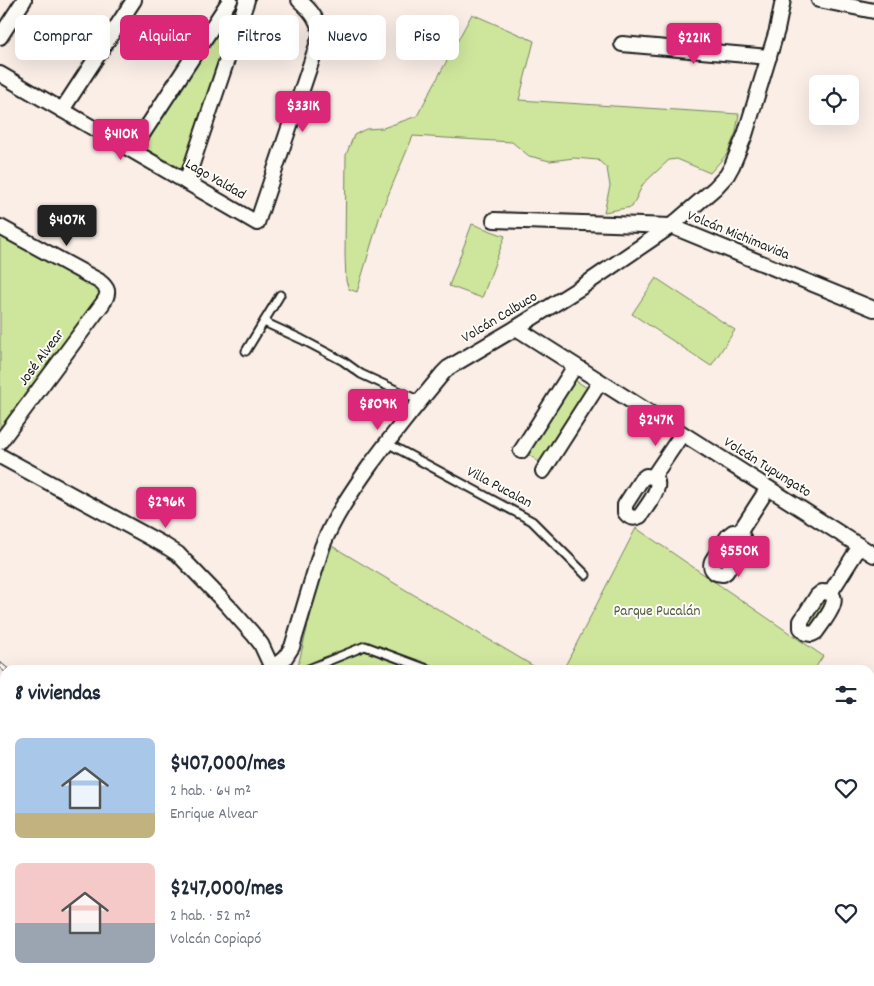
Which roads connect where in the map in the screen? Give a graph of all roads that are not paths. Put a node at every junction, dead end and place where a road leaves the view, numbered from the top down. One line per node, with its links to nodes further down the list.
1 (24, 0): 9 (street)
2 (134, 0): 13 (street)
3 (230, 0): 14 (street)
4 (248, 0): 15 (street)
5 (299, 0): 15 (street, Lago Yaldad)
6 (783, 0): 11 (street, Volcán Calbuco)
7 (819, 0): 8 (street)
8 (874, 11)
9 (0, 37)
10 (622, 44): 11 (street)
11 (769, 57): 17 (street, Volcán Calbuco)
12 (0, 74): 13 (street, Lago Yaldad)
13 (62, 110): 14 (street, Lago Yaldad)
14 (132, 150): 15 (street, Lago Yaldad)
15 (186, 182)
16 (494, 220): 17 (street, Volcán Michimavida)
17 (671, 226): 20 (street, Volcán Michimavida); 22 (street, Volcán Calbuco)
18 (0, 227): 28 (street, José Alvear)
19 (280, 295): 21 (lane)
20 (874, 310)
21 (264, 322): 23 (lane); 26 (lane)
22 (516, 328): 24 (street, Volcán Tupungato); 26 (street, Volcán Calbuco)
23 (246, 351)
24 (575, 366): 25 (street, Volcán Tupungato); 30 (street)
25 (600, 382): 27 (street, Volcán Tupungato); 32 (street)
26 (420, 401): 29 (street, Volcán Calbuco)
27 (682, 434): 33 (street); 34 (street, Volcán Tupungato)
28 (0, 442)
29 (387, 444): 38 (lane, Villa Pucalan); 41 (street, Volcán Calbuco)
30 (521, 451)
31 (0, 456): 40 (street)
32 (543, 471)
33 (653, 477)
34 (768, 488): 35 (street); 36 (street, Volcán Tupungato)
35 (739, 533)
36 (860, 546): 37 (street, Volcán Tupungato); 39 (street)
37 (874, 556)
38 (586, 575)
39 (830, 593)
40 (270, 665)
41 (277, 665)
42 (318, 665): 43 (lane)
43 (416, 665)

